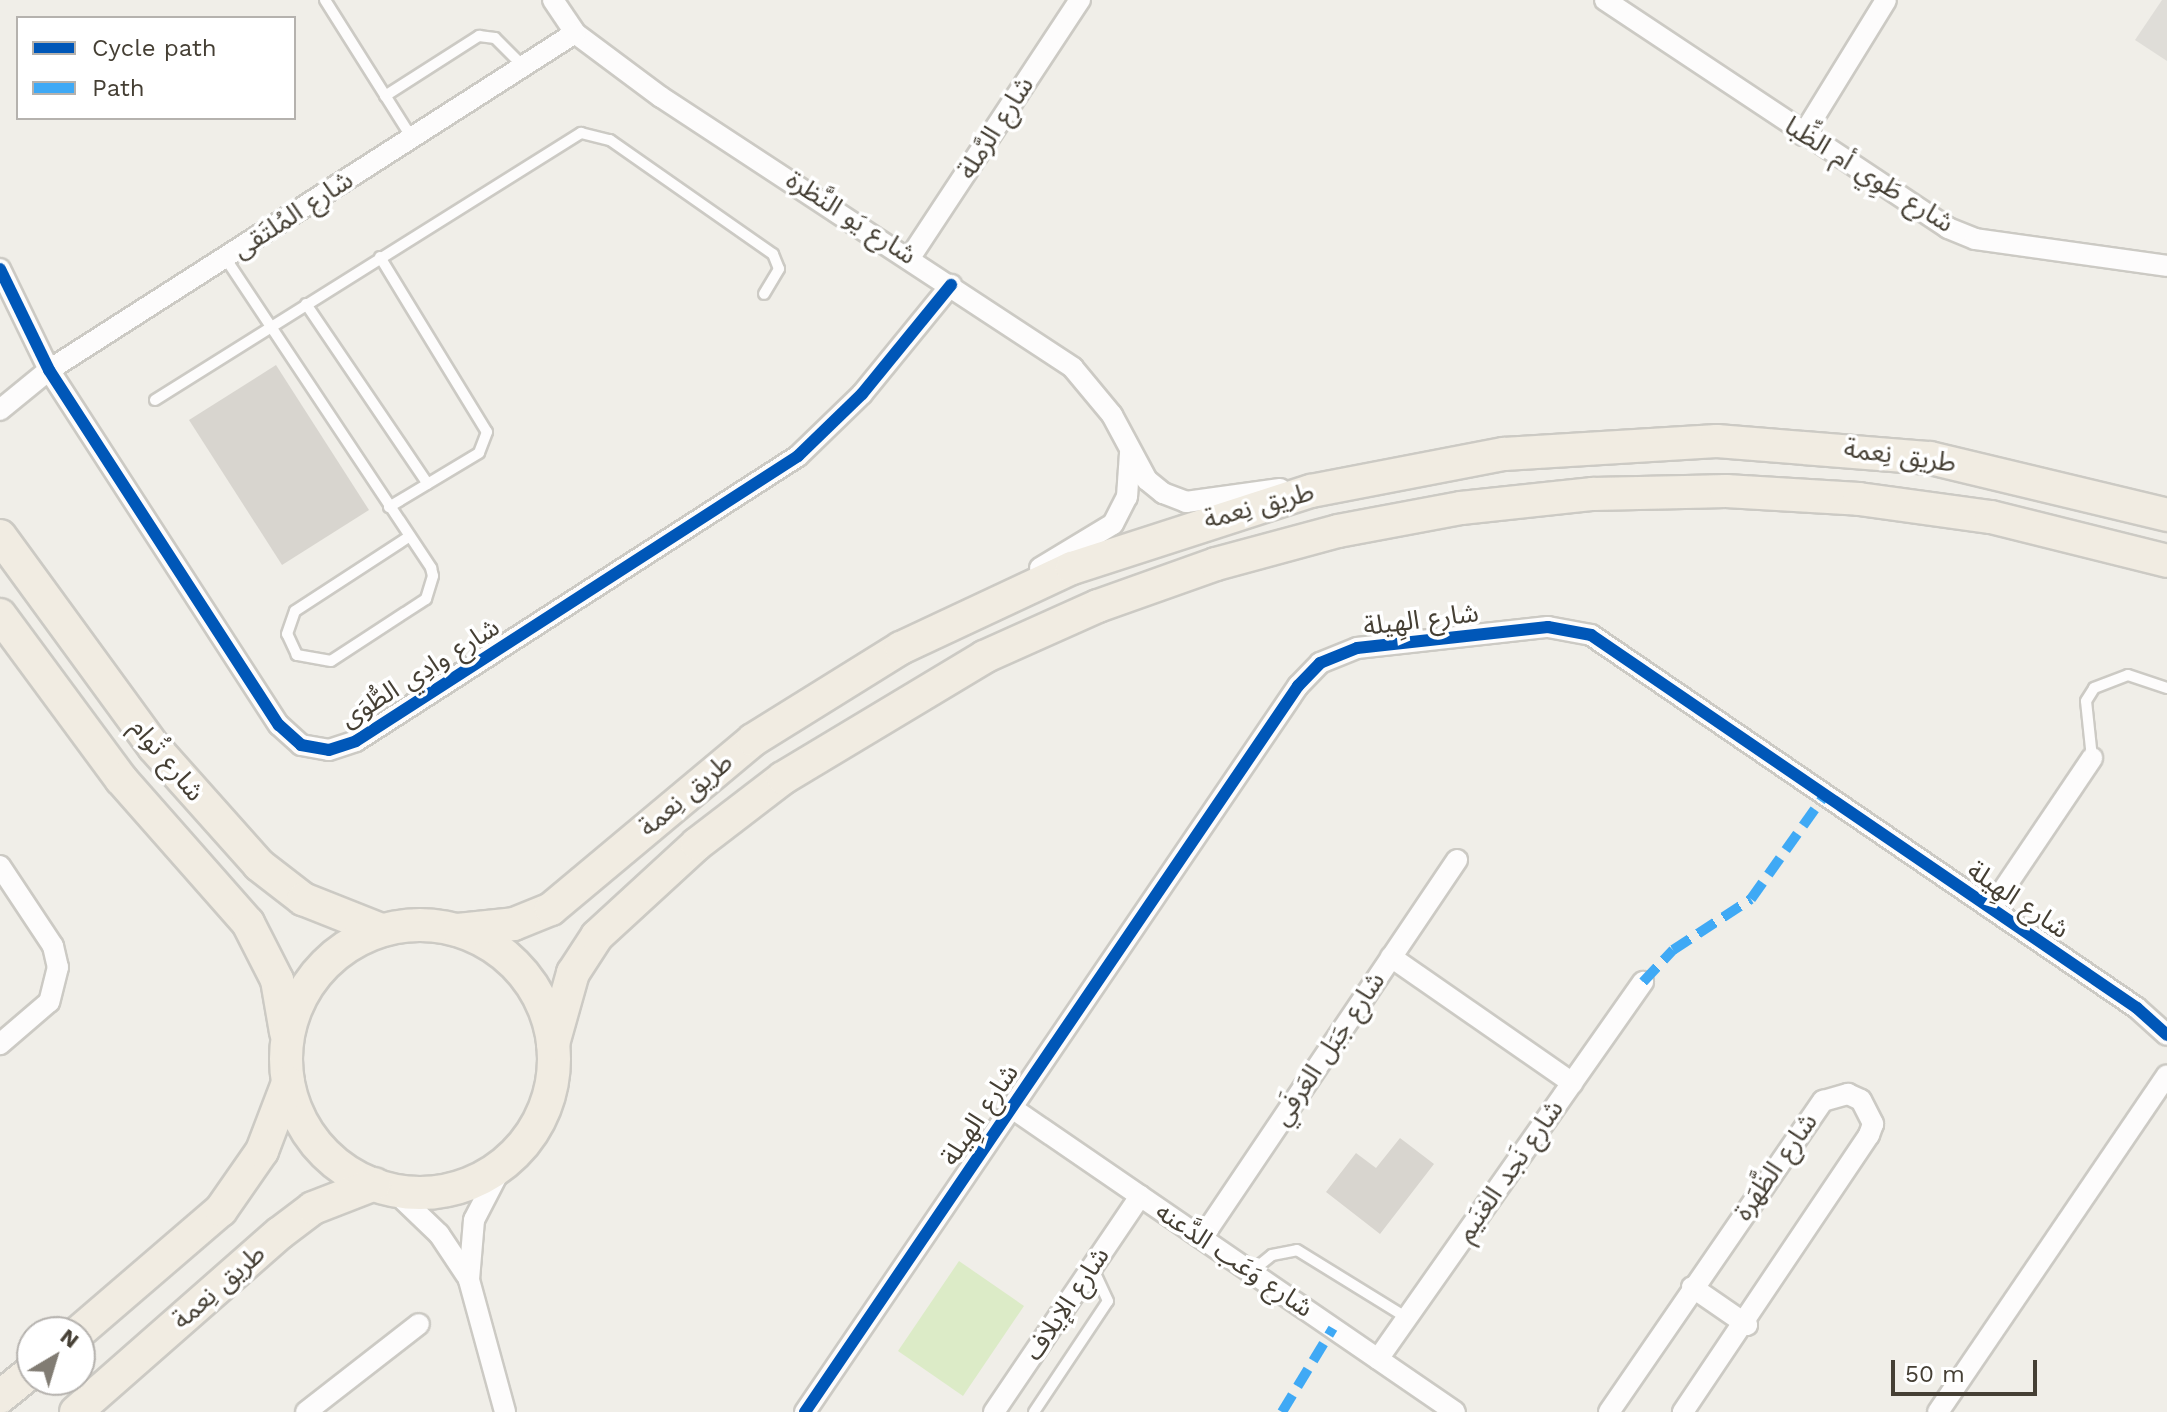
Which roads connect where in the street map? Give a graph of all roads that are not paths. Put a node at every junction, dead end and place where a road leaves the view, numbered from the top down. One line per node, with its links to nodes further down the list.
1 (325, 0): 8 (lane)
2 (553, 0): 6 (street, شارع يَو النَّظرة)
3 (1080, 0): 11 (street, شارع الرَّملة)
4 (1605, 0): 9 (street, شارع طَوِي أم الظِّبا)
5 (1886, 0): 9 (street)
6 (575, 33): 7 (street, شارع المُلتَقى); 11 (street, شارع يَو النَّظرة)
7 (524, 67): 8 (lane); 10 (street, شارع المُلتَقى)
8 (385, 96): 10 (lane)
9 (1803, 135): 14 (street, شارع طَوِي أم الظِّبا)
10 (412, 138): 13 (street, شارع المُلتَقى)
11 (911, 256): 16 (street, شارع يَو النَّظرة)
12 (380, 257): 17 (lane); 18 (lane); 25 (lane)
13 (226, 259): 19 (lane); 20 (street, شارع المُلتَقى)
14 (2167, 266)
15 (0, 269): 20 (street, شارع وادِي الطُّوَى)
16 (951, 285): 20 (street, شارع وادِي الطُّوَى); 23 (street, شارع يَو النَّظرة)
17 (764, 294)
18 (306, 304): 19 (lane); 25 (lane)
19 (271, 327): 21 (lane); 26 (lane)
20 (49, 370): 22 (street, شارع المُلتَقى)
21 (155, 400)
22 (4, 401)
23 (1130, 453): 24 (street, شارع يَو النَّظرة); 32 (street, شارع يَو النَّظرة)
24 (1372, 477): 27 (main road, طريق نِعمة); 32 (main road, طريق نِعمة)
25 (428, 484): 26 (lane)
26 (389, 507): 29 (lane)
27 (2167, 515)
28 (0, 536): 38 (main road, شارع تُوام)
29 (410, 536): 29 (lane)
30 (2167, 561): 45 (main road, طريق نِعمة)
31 (0, 615): 44 (main road, شارع تُوام)
32 (957, 620): 39 (main road, طريق نِعمة)
33 (2167, 688): 34 (lane)
34 (2092, 758): 37 (street, شارع الهِيلة)
35 (1457, 860): 40 (street, شارع جَبَل العَرفَي)
36 (0, 866): 43 (street)
37 (1991, 908): 42 (street, شارع الهِيلة); 49 (street, شارع الهِيلة)
38 (381, 930): 39 (main road); 44 (main road)
39 (458, 930): 45 (main road)
40 (1391, 957): 48 (street); 53 (street, شارع جَبَل العَرفَي)
41 (1643, 982): 48 (street, شارع نَجد الغنَيم)
42 (2167, 1035)
43 (0, 1044)
44 (287, 1044): 47 (main road)
45 (553, 1044): 50 (main road)
46 (2167, 1075): 74 (street)
47 (288, 1083): 51 (main road); 58 (main road)
48 (1572, 1083): 59 (street, شارع نَجد الغنَيم)
49 (1012, 1108): 52 (street, شارع وَعَب الدَّعنه); 68 (street, شارع الهِيلة)
50 (503, 1164): 51 (main road); 56 (street)
51 (384, 1187): 56 (street); 65 (main road, طريق نِعمة)
52 (1140, 1196): 53 (street, شارع وَعَب الدَّعنه); 54 (street, شارع الإيلاف)
53 (1202, 1238): 55 (street, شارع وَعَب الدَّعنه)
54 (1092, 1267): 69 (street, شارع الإيلاف); 70 (lane)
55 (1251, 1272): 59 (lane); 62 (street, شارع وَعَب الدَّعنه)
56 (469, 1280): 67 (street)
57 (1692, 1287): 61 (street); 61 (street, شارع الظَّهَرة); 72 (street, شارع الظَّهَرة)
58 (96, 1317)
59 (1407, 1318): 62 (street, شارع نَجد الغنَيم)
60 (419, 1324): 66 (street)
61 (1747, 1325): 73 (street, شارع الظَّهَرة)
62 (1378, 1359): 71 (street, شارع وَعَب الدَّعنه)
63 (16, 1384): 64 (main road)
64 (0, 1397)
65 (76, 1412)
66 (306, 1412)
67 (505, 1412)
68 (805, 1412)
69 (994, 1412)
70 (1034, 1412)
71 (1455, 1412)
72 (1609, 1412)
73 (1683, 1412)
74 (1938, 1412)

